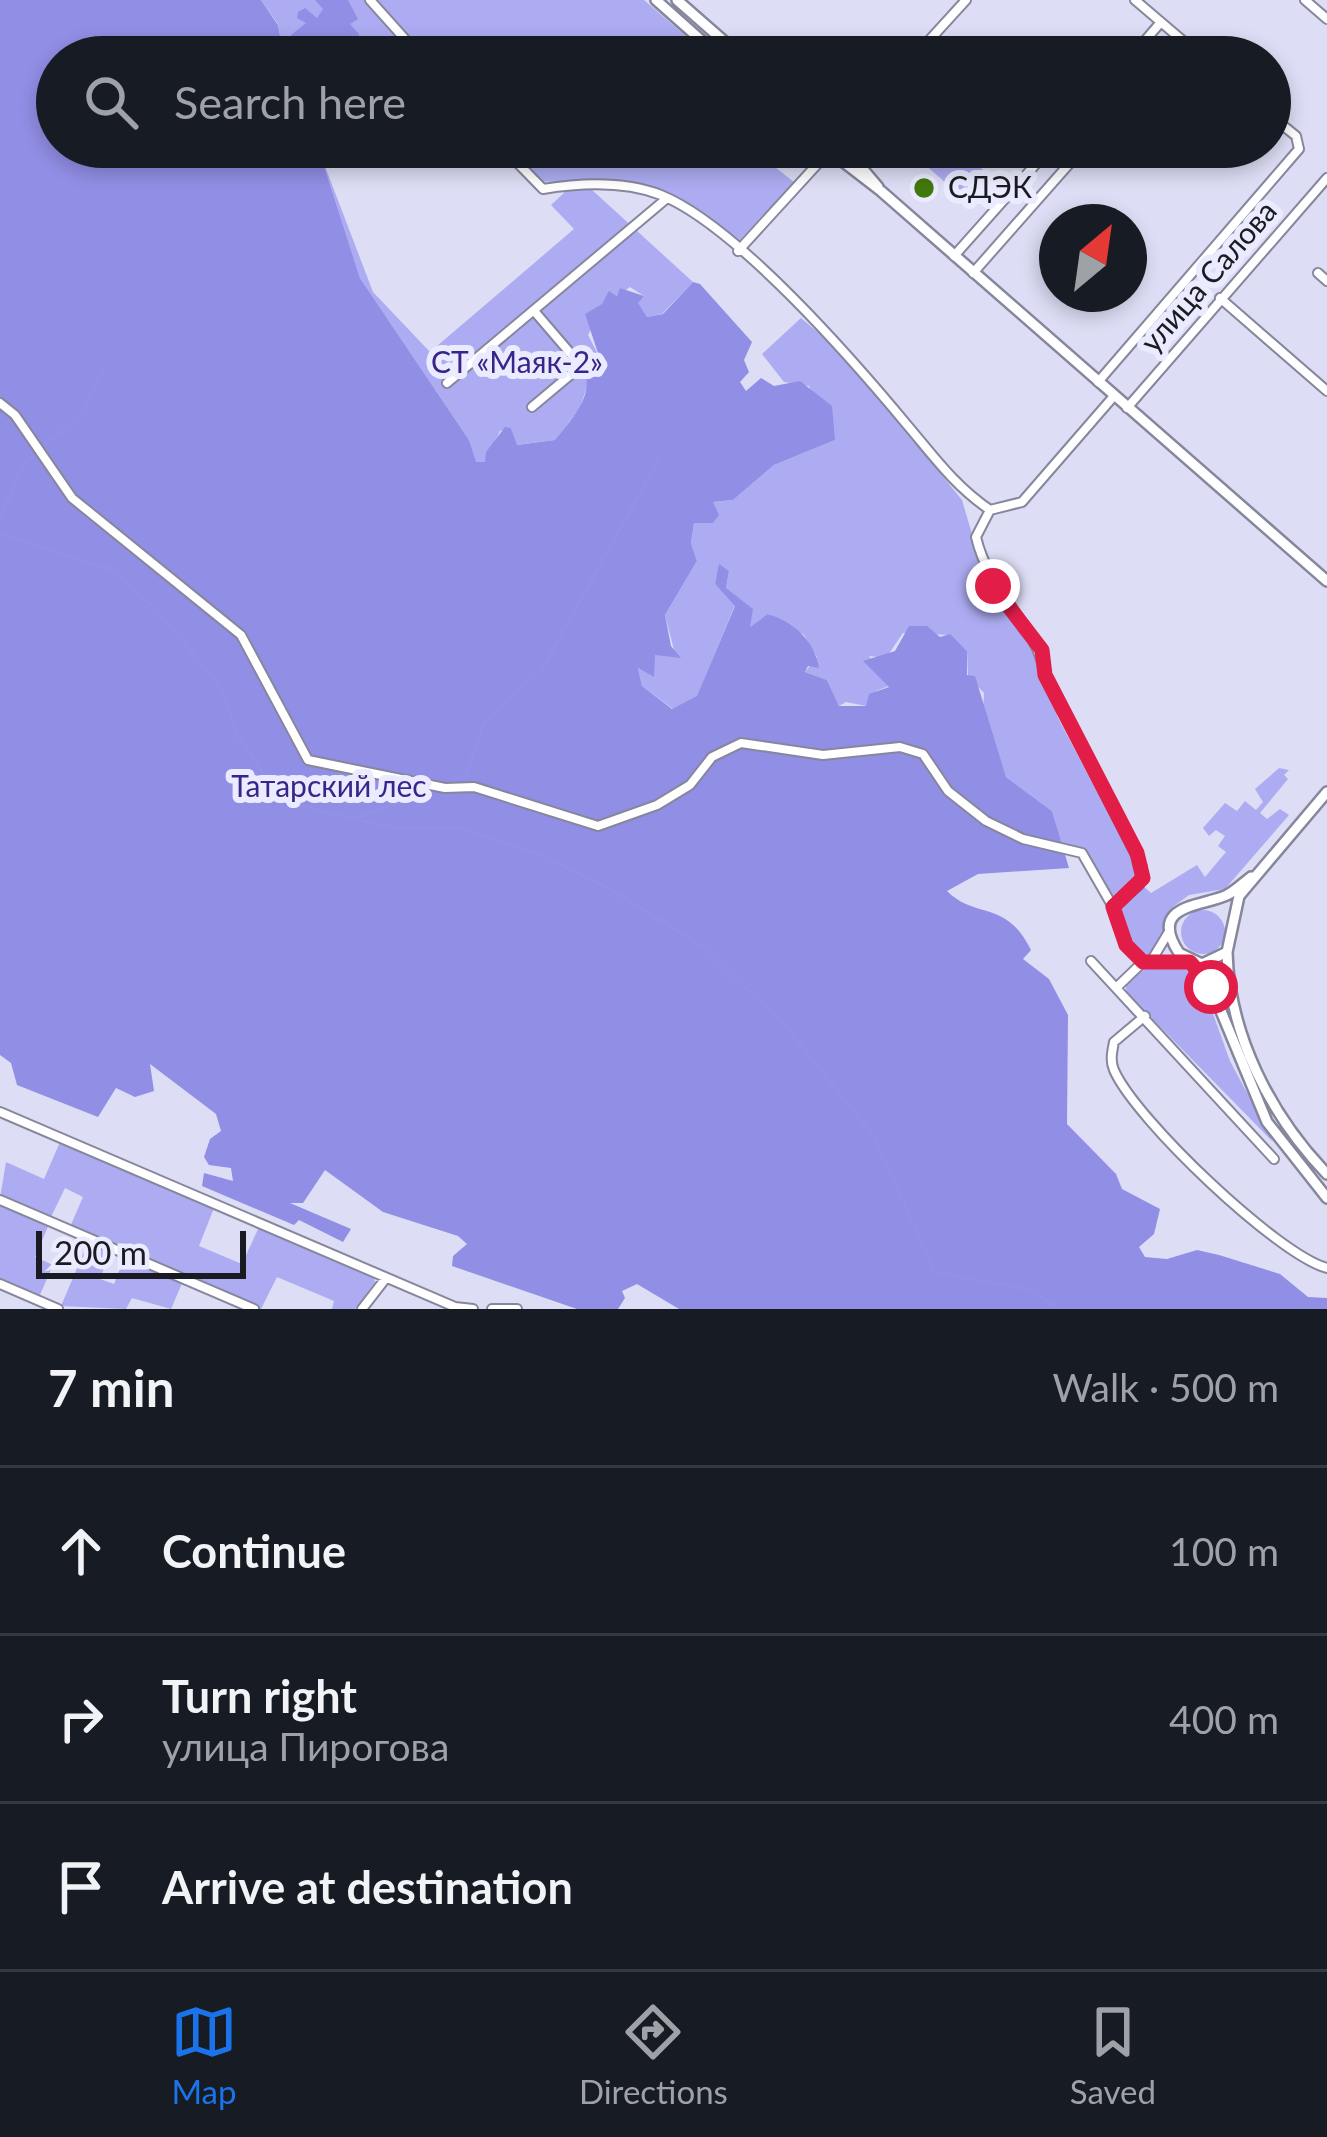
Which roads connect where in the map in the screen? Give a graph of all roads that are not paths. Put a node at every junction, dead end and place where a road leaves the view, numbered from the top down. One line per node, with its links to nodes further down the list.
1 (370, 0): 9 (street)
2 (656, 0): 10 (main road)
3 (677, 0): 11 (main road)
4 (966, 0): 12 (street)
5 (1135, 0): 8 (street)
6 (1306, 0): 7 (street)
7 (1327, 19)
8 (1161, 22): 13 (street); 14 (street)
9 (402, 36)
10 (696, 36)
11 (718, 36)
12 (933, 36)
13 (1149, 36)
14 (1177, 36)
15 (1291, 133): 16 (street)
16 (1291, 158)
17 (522, 168): 26 (street)
18 (811, 168): 27 (street)
19 (853, 168): 25 (main road)
20 (862, 168): 25 (main road)
21 (1032, 168): 28 (street)
22 (1065, 168): 30 (street)
23 (1283, 168): 34 (street)
24 (1327, 178): 32 (street, улица Салова)
25 (881, 191): 28 (main road)
26 (667, 198): 27 (street); 33 (street)
27 (738, 251): 41 (street)
28 (953, 257): 30 (main road)
29 (1318, 273): 31 (street)
30 (972, 274): 34 (main road)
31 (1327, 281)
32 (1220, 298): 36 (street); 40 (street, улица Салова)
33 (535, 312): 35 (street); 39 (street)
34 (1098, 382): 37 (main road)
35 (447, 383)
36 (1327, 391)
37 (1114, 396): 40 (main road); 41 (street)
38 (0, 403): 46 (street)
39 (532, 407)
40 (1127, 408): 42 (main road)
41 (990, 510): 46 (street)
42 (1327, 581)
43 (1327, 792): 44 (main road)
44 (1250, 878): 45 (main road); 47 (main road)
45 (1201, 900): 47 (main road); 48 (main road)
46 (1113, 907): 51 (street)
47 (1232, 921): 49 (main road)
48 (1170, 930): 51 (street); 52 (main road)
49 (1227, 952): 52 (main road); 57 (main road)
50 (1091, 961): 53 (street)
51 (1148, 961): 52 (street); 53 (street)
52 (1190, 962): 58 (main road)
53 (1117, 987): 54 (street)
54 (1144, 1016): 56 (street); 60 (street)
55 (0, 1112): 61 (street)
56 (1274, 1159)
57 (1327, 1174)
58 (1326, 1196)
59 (0, 1200): 64 (street)
60 (1327, 1268)
61 (386, 1278): 65 (street); 66 (street)
62 (0, 1284): 63 (street)
63 (58, 1309)
64 (254, 1309)
65 (362, 1309)
66 (473, 1309)
67 (492, 1309): 68 (street)
68 (517, 1309)

